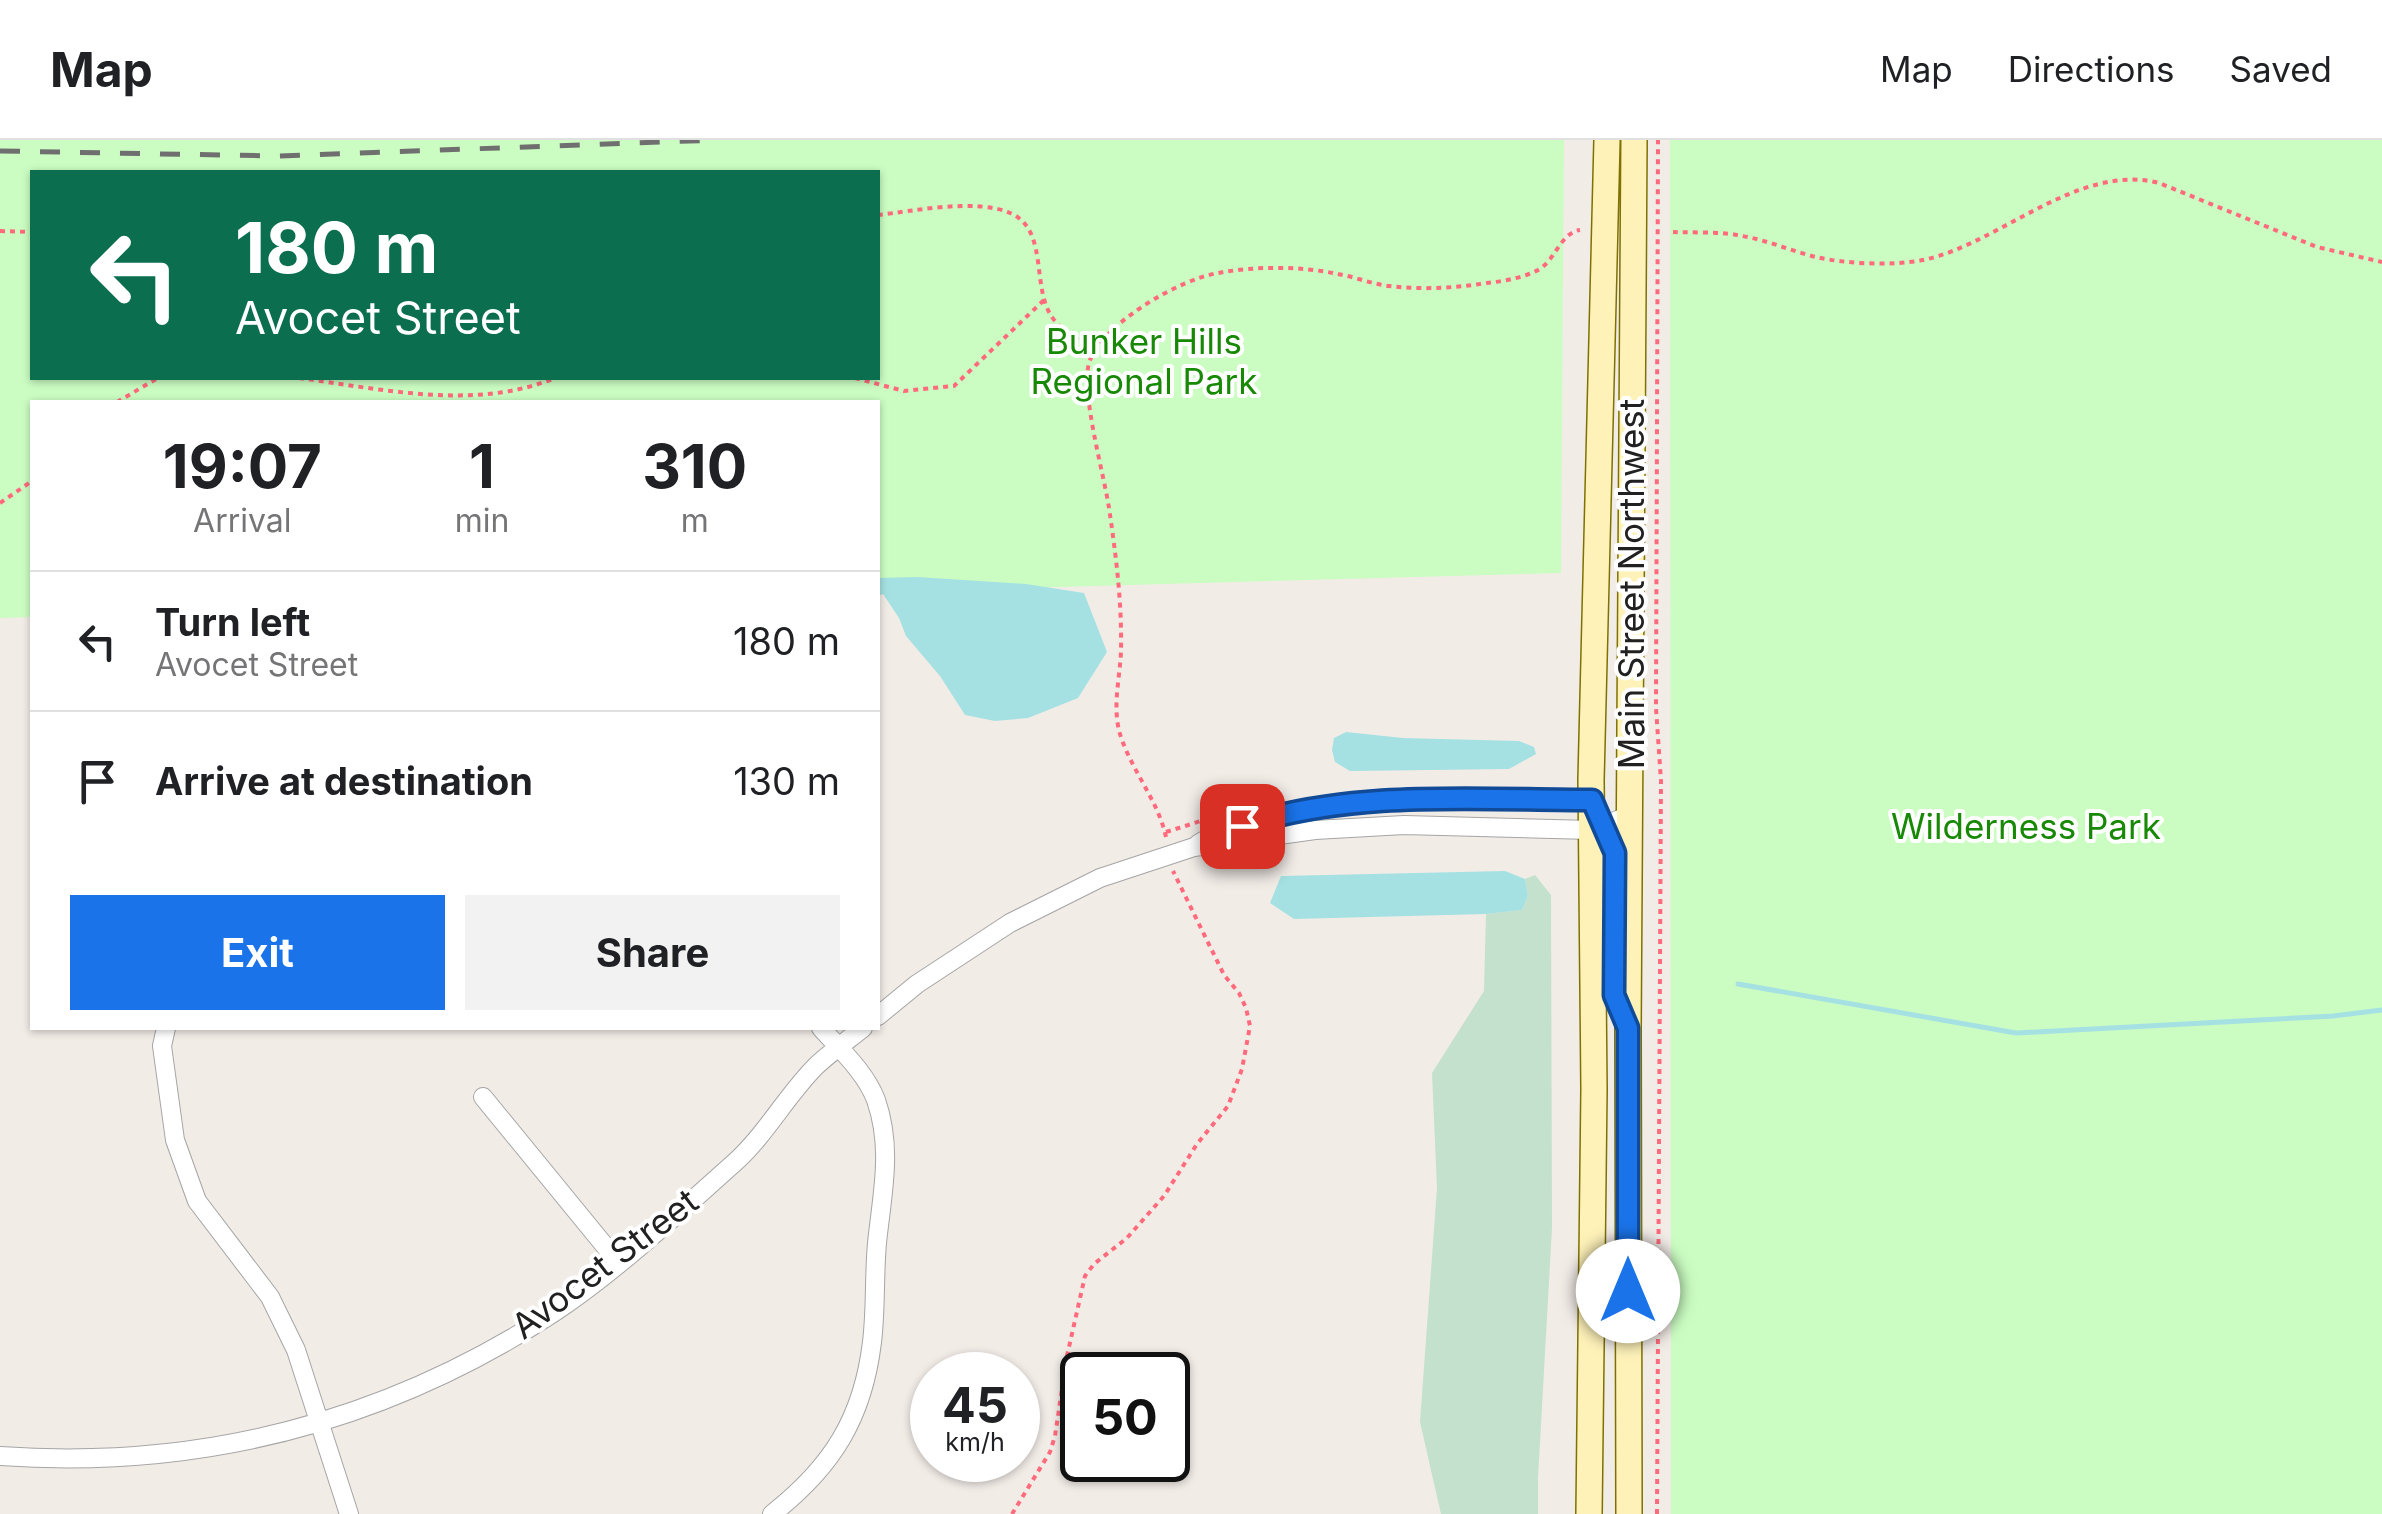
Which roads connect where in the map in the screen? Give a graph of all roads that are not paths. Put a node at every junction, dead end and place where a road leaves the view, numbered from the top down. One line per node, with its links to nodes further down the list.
1 (1607, 140): 3 (main road, Main Street Northwest)
2 (1642, 156): 4 (main road, Main Street Northwest)
3 (1592, 800): 5 (main road, Main Street Northwest); 6 (street)
4 (1631, 816): 5 (street); 8 (main road, Main Street Northwest)
5 (1597, 828): 6 (street); 8 (main road, Main Street Northwest); 19 (main road, Main Street Northwest)
6 (1194, 847): 7 (street)
7 (880, 1014)
8 (1628, 1028): 20 (main road, Main Street Northwest)
9 (166, 1030): 15 (street)
10 (824, 1030): 12 (street)
11 (860, 1030): 12 (street, Avocet Street)
12 (838, 1047): 14 (street, Avocet Street); 18 (street)
13 (483, 1097): 14 (street)
14 (618, 1262): 15 (street, Avocet Street)
15 (320, 1422): 16 (street, Avocet Street); 17 (street)
16 (0, 1456)
17 (349, 1514)
18 (772, 1514)
19 (1589, 1514)
20 (1629, 1514)

